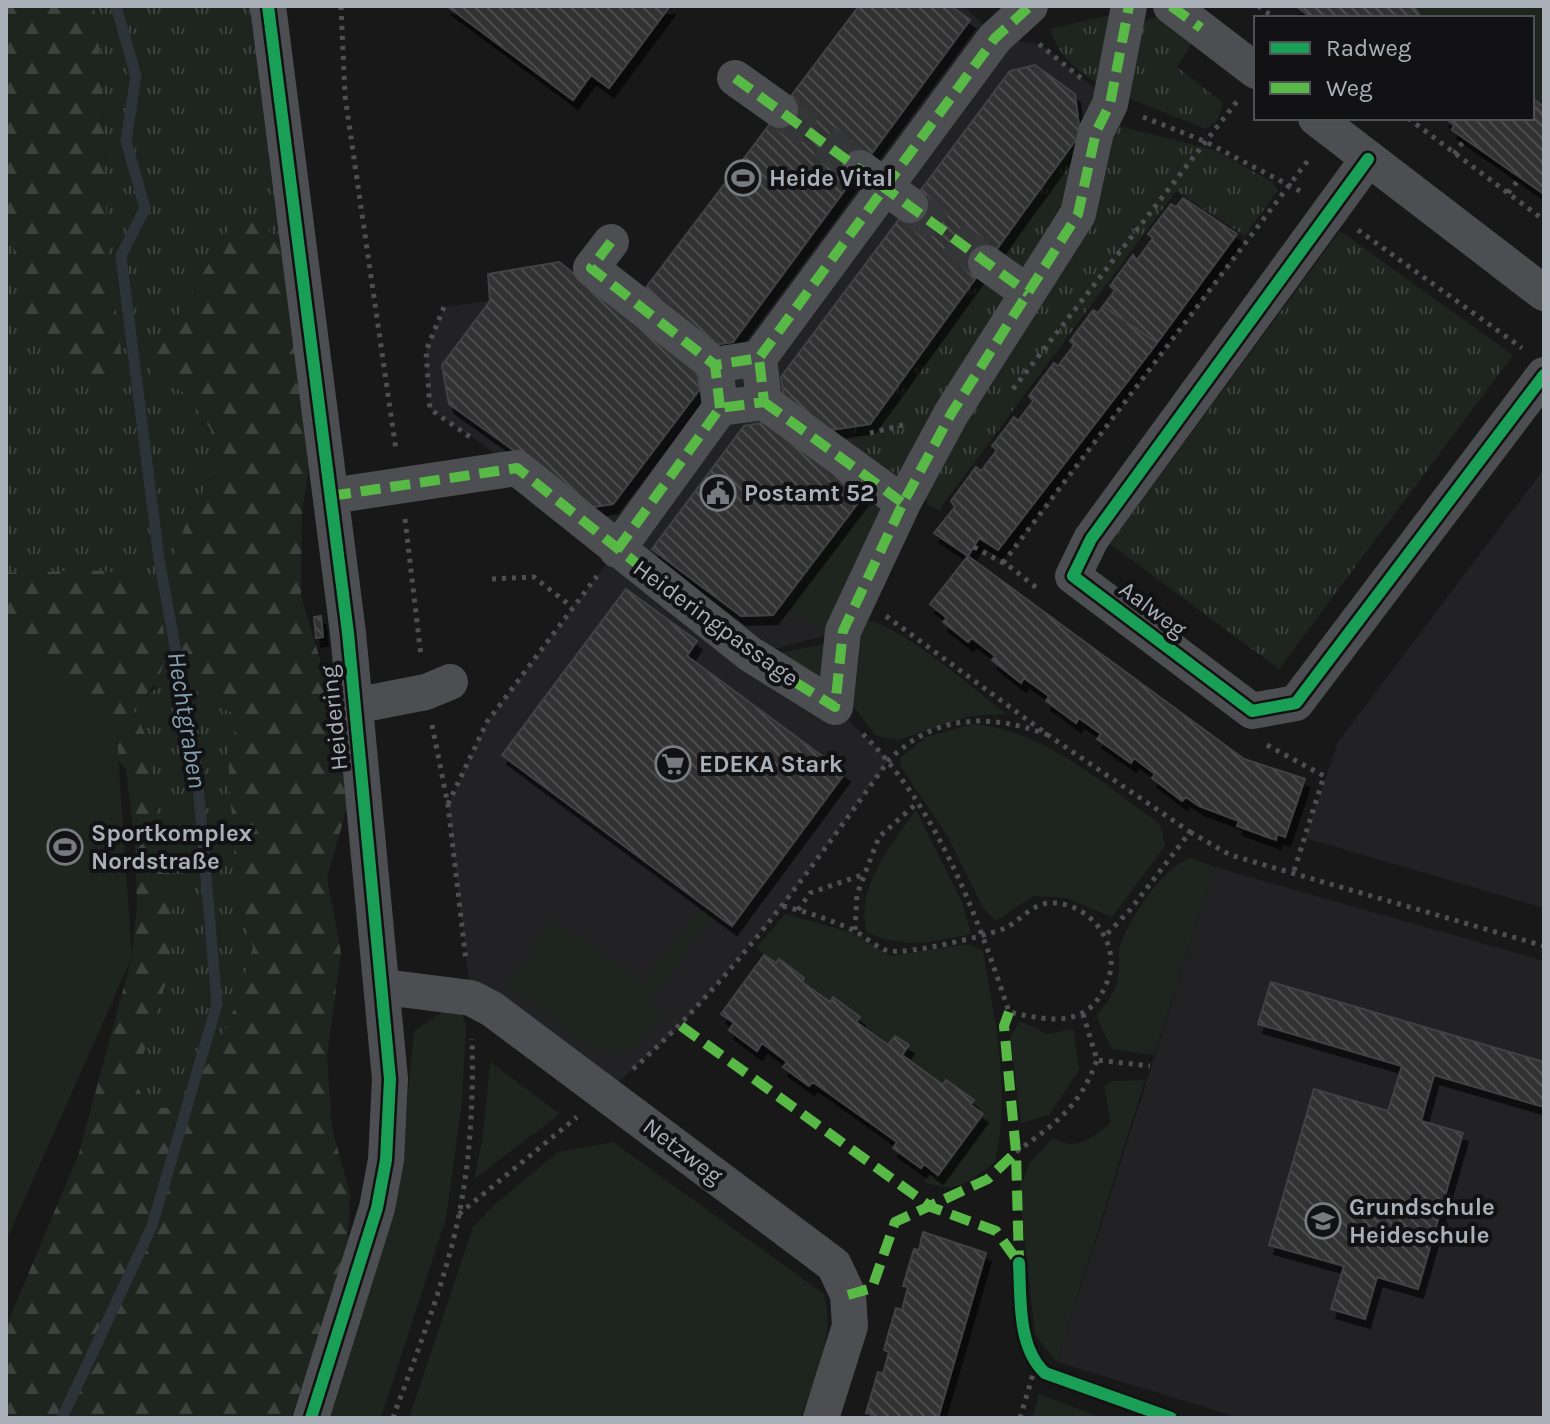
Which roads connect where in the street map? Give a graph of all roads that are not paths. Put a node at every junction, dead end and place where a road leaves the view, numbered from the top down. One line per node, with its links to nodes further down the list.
1 (268, 6): 19 (street, Heidering)
2 (1030, 6): 14 (street)
3 (1129, 6): 12 (street, Heideringpassage)
4 (1171, 6): 6 (street)
5 (735, 78): 7 (street)
6 (1252, 80)
7 (780, 110)
8 (1323, 124): 9 (street)
9 (1368, 159): 13 (street); 16 (street, Aalweg)
10 (611, 242): 15 (street)
11 (986, 263): 12 (street)
12 (1028, 293): 20 (street, Heideringpassage)
13 (1544, 293)
14 (759, 358): 15 (street); 17 (street)
15 (715, 365): 18 (street)
16 (1544, 375)
17 (764, 402): 18 (street); 20 (street)
18 (720, 408): 21 (street, Heideringpassage)
19 (331, 496): 21 (street, Heideringpassage); 23 (street, Heidering)
20 (903, 503): 21 (street, Heideringpassage)
21 (617, 550)
22 (438, 687): 23 (street)
23 (354, 706): 24 (street, Heidering)
24 (384, 987): 25 (street, Heidering); 26 (street, Netzweg)
25 (311, 1418)
26 (821, 1418)

